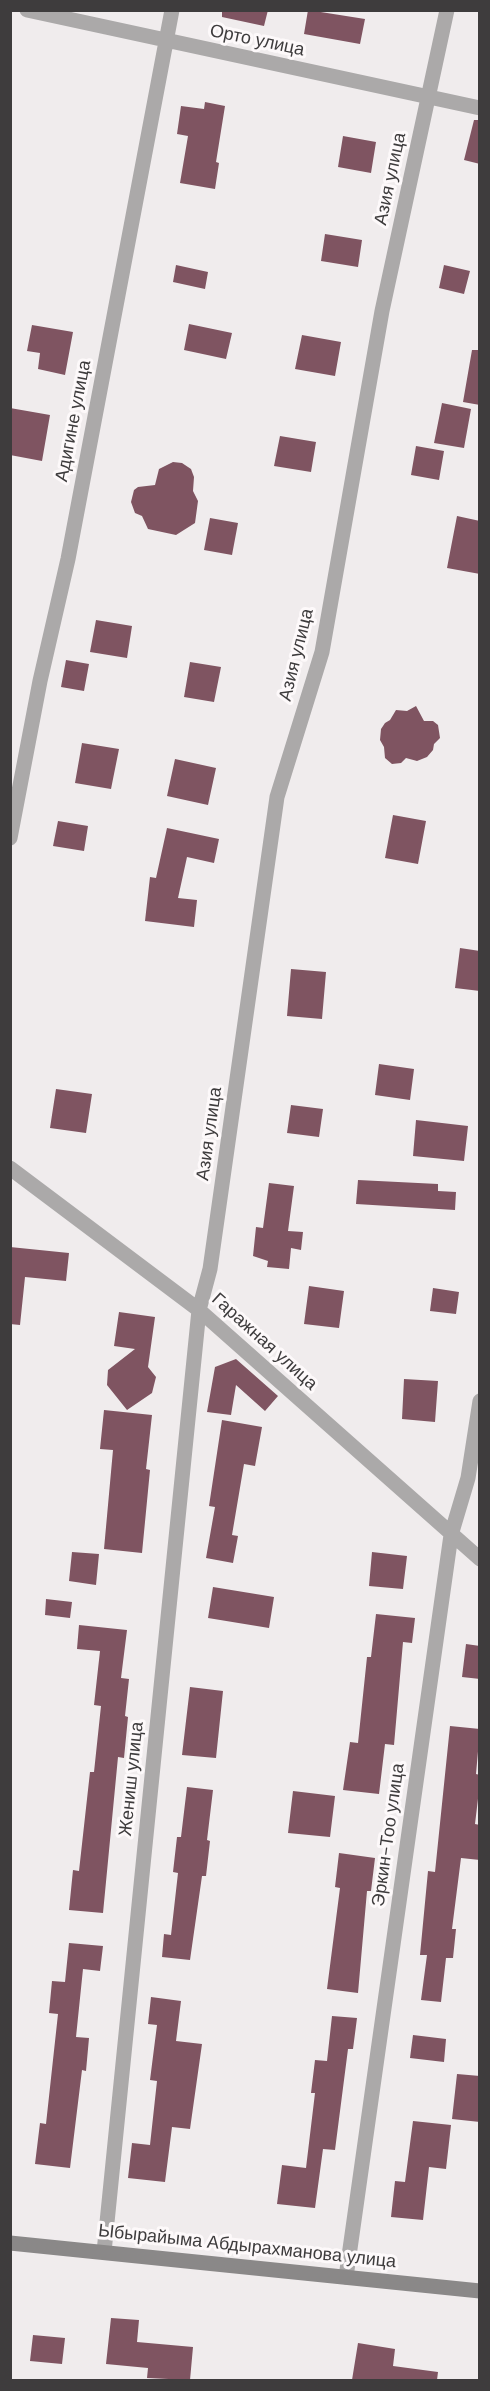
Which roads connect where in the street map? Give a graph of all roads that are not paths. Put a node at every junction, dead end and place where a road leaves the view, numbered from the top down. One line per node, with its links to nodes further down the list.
1 (27, 10): 4 (street, Орто улица)
2 (172, 10): 4 (street, Адигине улица)
3 (447, 10): 5 (street, Азия улица)
4 (166, 41): 5 (street, Орто улица); 7 (street, Адигине улица)
5 (429, 98): 6 (street, Орто улица); 9 (street, Азия улица)
6 (480, 108)
7 (10, 838)
8 (10, 1168): 9 (street, Гаражная улица)
9 (199, 1310): 11 (street, Гаражная улица); 14 (street, Жениш улица)
10 (480, 1401): 11 (street, Эркин-Тоо улица)
11 (451, 1535): 12 (street, Гаражная улица); 15 (street, Эркин-Тоо улица)
12 (480, 1559)
13 (10, 2243): 14 (street, Ыбырайыма Абдырахманова улица)
14 (104, 2252): 15 (street, Ыбырайыма Абдырахманова улица)
15 (346, 2277): 16 (street, Ыбырайыма Абдырахманова улица)
16 (480, 2291)

